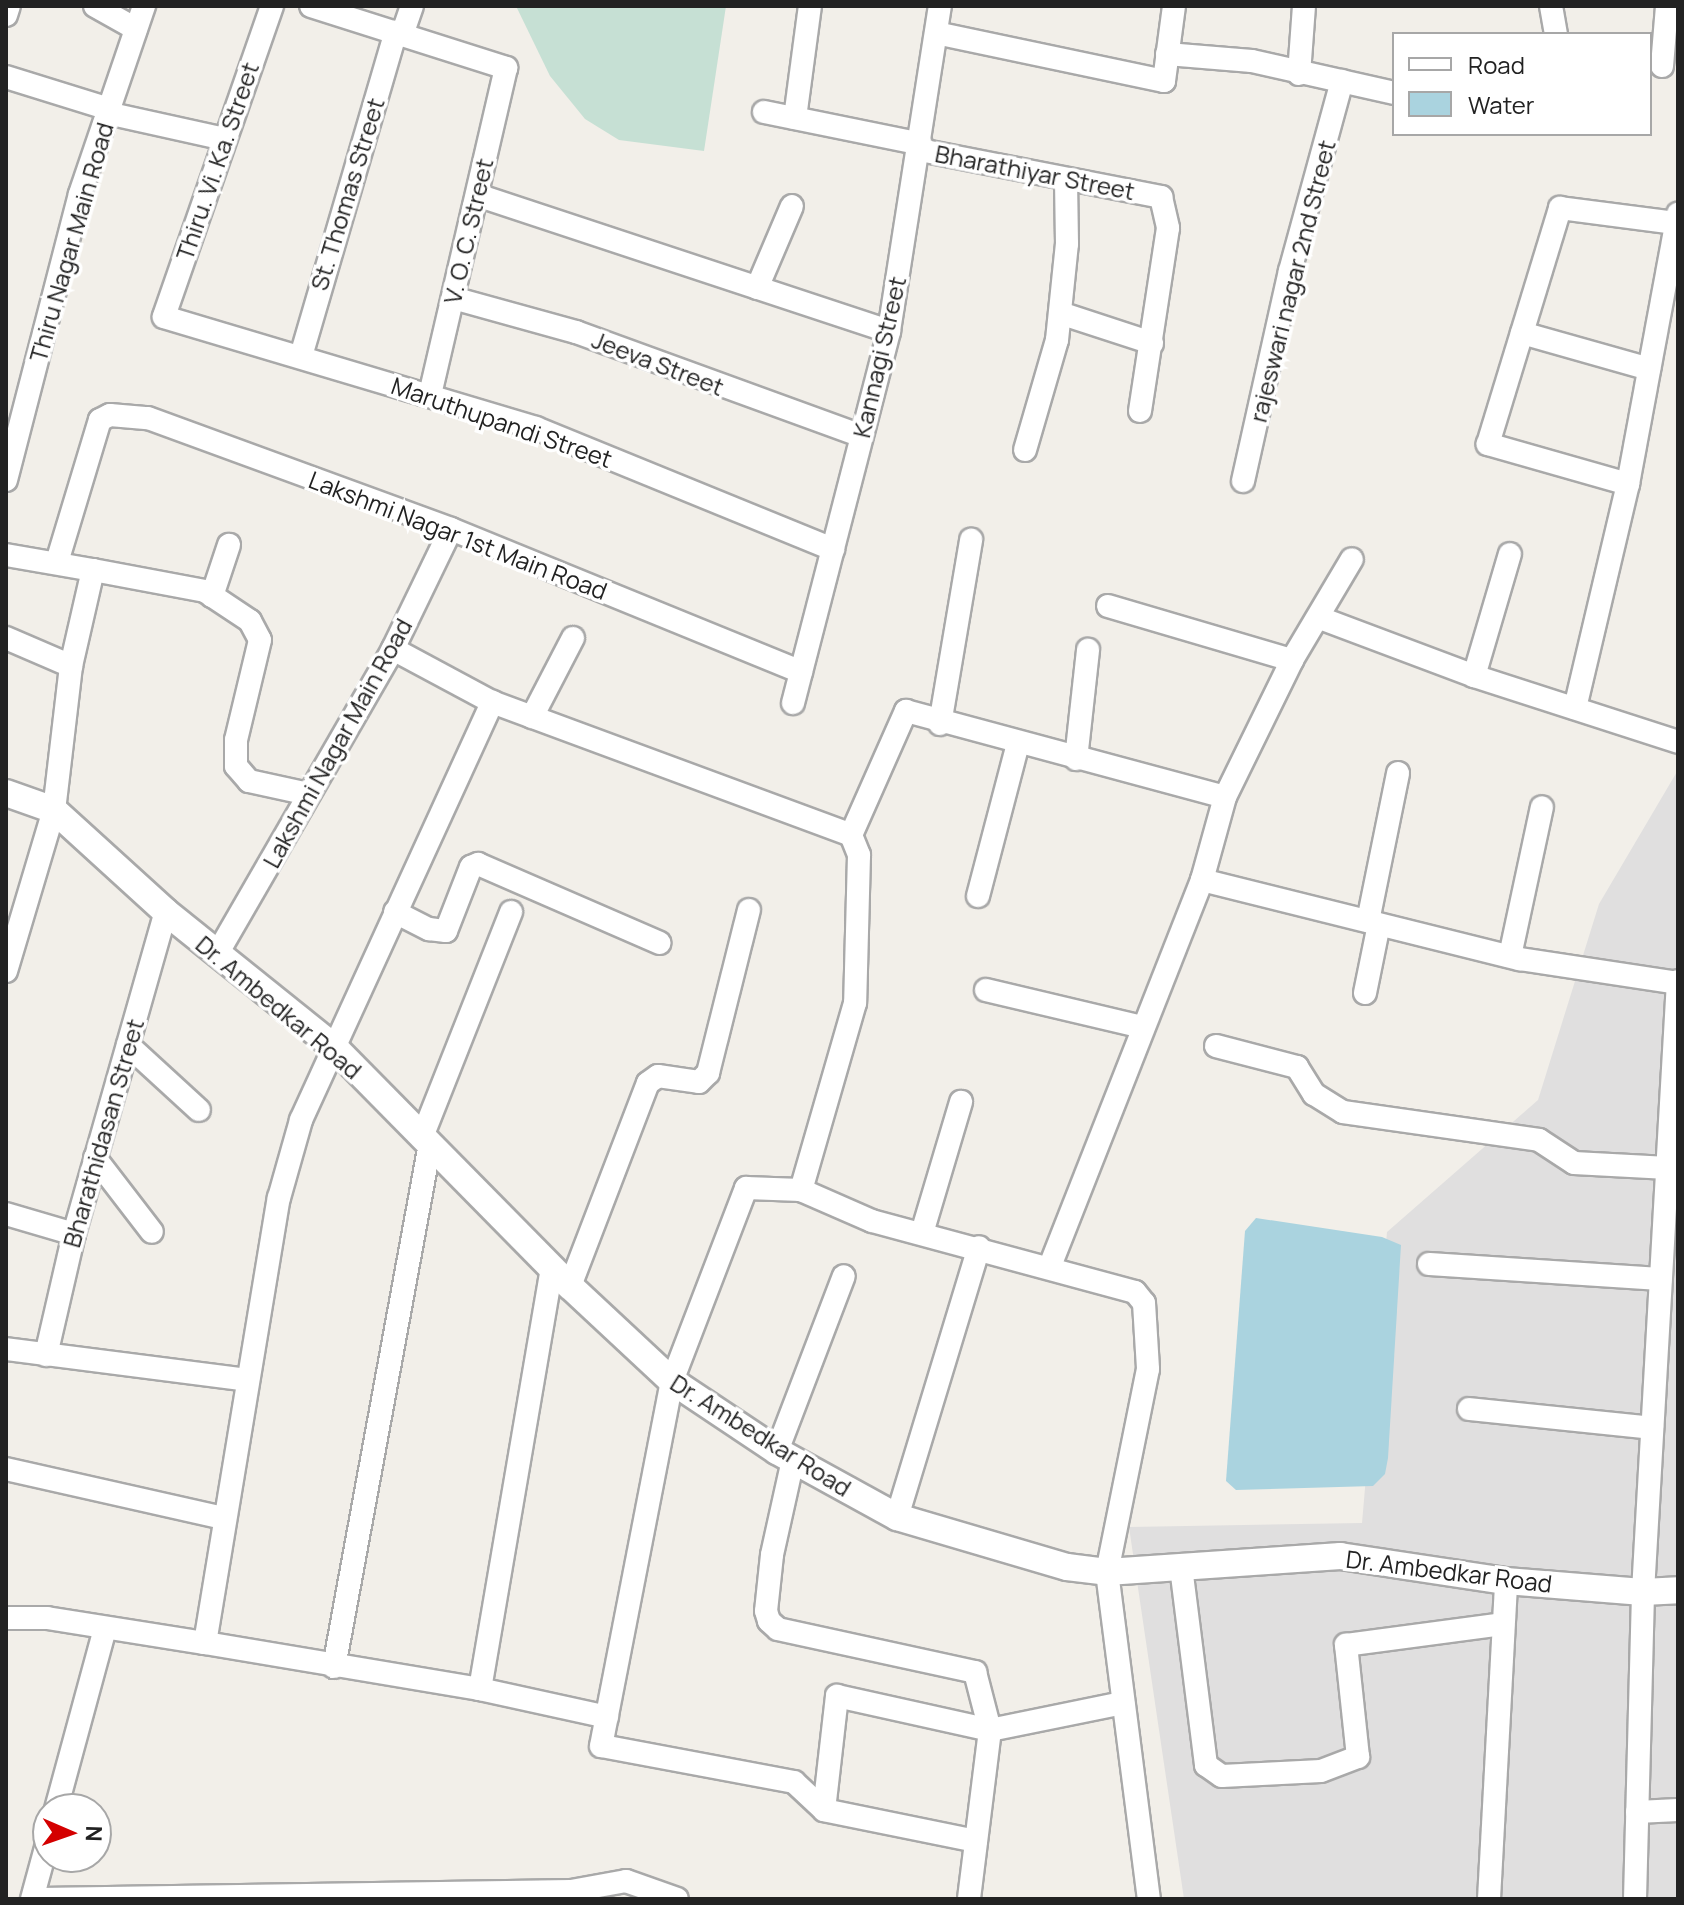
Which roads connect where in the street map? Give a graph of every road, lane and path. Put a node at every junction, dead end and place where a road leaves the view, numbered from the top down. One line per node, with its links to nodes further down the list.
1 (9, 6): 13 (street)
2 (95, 6): 14 (street)
3 (144, 6): 14 (street, Thiru Nagar Main Road)
4 (272, 6): 27 (street, Thiru. Vi. Ka. Street)
5 (311, 6): 17 (street)
6 (412, 6): 17 (street, St. Thomas Street)
7 (810, 6): 26 (street)
8 (940, 6): 16 (street, Kannagi Street)
9 (1174, 6): 18 (street)
10 (1304, 6): 20 (street)
11 (1551, 6): 15 (street)
12 (1667, 6): 19 (street)
13 (6, 15)
14 (136, 29): 24 (street, Thiru Nagar Main Road)
15 (1556, 32)
16 (936, 33): 18 (street); 28 (street, Kannagi Street)
17 (399, 34): 30 (street, V. O. C. Street); 40 (street, St. Thomas Street)
18 (1167, 54): 20 (street)
19 (1663, 66)
20 (1299, 74): 22 (street)
21 (6, 77): 24 (street)
22 (1342, 81): 23 (street); 47 (street, rajeswari nagar 2nd Street)
23 (1392, 93)
24 (108, 111): 27 (street); 46 (street, Thiru Nagar Main Road)
25 (764, 112): 26 (street, Bharathiyar Street)
26 (795, 118): 28 (street, Bharathiyar Street)
27 (224, 139): 36 (street, Thiru. Vi. Ka. Street)
28 (921, 147): 29 (street, Bharathiyar Street); 37 (street, Kannagi Street)
29 (1066, 180): 35 (street); 39 (street, Bharathiyar Street)
30 (477, 195): 33 (street); 34 (street, V. O. C. Street)
31 (792, 206): 33 (street)
32 (1677, 218): 38 (street); 41 (street)
33 (757, 288): 37 (street)
34 (453, 298): 42 (street, V. O. C. Street); 44 (street, Jeeva Street)
35 (1060, 313): 39 (street); 45 (street)
36 (164, 317): 40 (street, Maruthupandi Street)
37 (889, 331): 44 (street, Kannagi Street)
38 (1522, 333): 41 (street); 48 (street)
39 (1152, 343): 43 (street)
40 (301, 356): 42 (street, Maruthupandi Street)
41 (1649, 369): 48 (street)
42 (430, 394): 52 (street, Maruthupandi Street)
43 (1140, 411)
44 (862, 436): 52 (street, Kannagi Street)
45 (1025, 450)
46 (6, 480)
47 (1243, 481)
48 (1628, 484): 71 (street)
49 (451, 529): 56 (street, Lakshmi Nagar 1st Main Road); 63 (street, Lakshmi Nagar Main Road); 67 (street, Lakshmi Nagar 1st Main Road)
50 (971, 540): 73 (street)
51 (229, 545): 58 (street)
52 (833, 549): 67 (street, Kannagi Street)
53 (1510, 554): 68 (street)
54 (6, 555): 56 (street)
55 (1352, 559): 60 (street)
56 (57, 562): 57 (street)
57 (93, 570): 58 (street); 66 (street)
58 (212, 596): 79 (street)
59 (1108, 606): 65 (street)
60 (1320, 618): 65 (street); 68 (street)
61 (6, 638): 66 (street)
62 (573, 638): 72 (street)
63 (393, 649): 69 (street); 79 (street, Lakshmi Nagar Main Road)
64 (1088, 650): 76 (street)
65 (1292, 660): 80 (street)
66 (71, 666): 82 (street)
67 (801, 672): 70 (street, Kannagi Street)
68 (1474, 676): 71 (street)
69 (492, 702): 72 (street); 88 (street)
70 (793, 703)
71 (1575, 708): 74 (street)
72 (532, 717): 83 (street)
73 (940, 724): 75 (street); 83 (street)
74 (1678, 742)
75 (1018, 744): 76 (street); 85 (street)
76 (1076, 759): 80 (street)
77 (1398, 773): 90 (street)
78 (6, 793): 82 (street, Dr. Ambedkar Road)
79 (309, 794): 92 (street, Lakshmi Nagar Main Road)
80 (1225, 797): 84 (street)
81 (1542, 807): 93 (street)
82 (54, 810): 87 (street, Dr. Ambedkar Road); 94 (street)
83 (851, 835): 108 (street)
84 (1202, 880): 90 (street); 98 (street)
85 (978, 896)
86 (749, 910): 118 (street)
87 (166, 912): 92 (street, Dr. Ambedkar Road); 99 (street, Bharathidasan Street)
88 (395, 912): 91 (street); 101 (street)
89 (511, 912): 105 (street)
90 (1374, 923): 93 (street); 97 (street)
91 (660, 943)
92 (217, 954): 101 (street, Dr. Ambedkar Road)
93 (1510, 956): 95 (street)
94 (6, 971)
95 (1678, 982): 102 (street)
96 (986, 990): 98 (street)
97 (1365, 993)
98 (1142, 1027): 116 (street)
99 (128, 1045): 104 (street); 106 (street, Bharathidasan Street)
100 (1216, 1046): 107 (street)
101 (334, 1047): 105 (street, Dr. Ambedkar Road); 123 (street)
102 (1676, 1068): 107 (street)
103 (961, 1102): 112 (street)
104 (199, 1110)
105 (426, 1140): 118 (street, Dr. Ambedkar Road); 140 (street)
106 (95, 1158): 111 (street); 113 (street, Bharathidasan Street)
107 (1671, 1161): 110 (street)
108 (801, 1190): 112 (street); 124 (street)
109 (6, 1214): 113 (street)
110 (1671, 1231): 119 (street)
111 (152, 1232)
112 (922, 1233): 114 (street)
113 (74, 1234): 122 (street, Bharathidasan Street)
114 (979, 1247): 116 (street); 129 (street)
115 (1429, 1264): 119 (street)
116 (1050, 1266): 132 (street)
117 (844, 1276): 127 (street)
118 (561, 1277): 124 (street, Dr. Ambedkar Road); 141 (street)
119 (1661, 1279): 120 (street)
120 (1668, 1326): 126 (street)
121 (6, 1349): 122 (street)
122 (46, 1355): 123 (street)
123 (248, 1380): 130 (street)
124 (672, 1381): 127 (street, Dr. Ambedkar Road); 143 (street)
125 (1469, 1409): 126 (street)
126 (1652, 1428): 135 (street)
127 (785, 1456): 129 (street, Dr. Ambedkar Road); 144 (street)
128 (6, 1469): 130 (street)
129 (897, 1517): 132 (street, Dr. Ambedkar Road)
130 (223, 1518): 139 (street)
131 (1181, 1567): 132 (street, Dr. Ambedkar Road); 133 (street, Dr. Ambedkar Road); 137 (street)
132 (1107, 1572): 142 (street)
133 (1506, 1581): 135 (street, Dr. Ambedkar Road); 137 (street)
134 (1678, 1590): 135 (street, Dr. Ambedkar Road)
135 (1643, 1592): 148 (street)
136 (6, 1618): 138 (street)
137 (1503, 1624): 157 (street)
138 (105, 1629): 139 (street); 145 (street)
139 (205, 1643): 140 (street)
140 (334, 1667): 141 (street)
141 (480, 1689): 143 (street)
142 (1123, 1703): 144 (street); 156 (street)
143 (607, 1717): 146 (street)
144 (990, 1730): 146 (street); 149 (street)
145 (60, 1793)
146 (824, 1810): 149 (street)
147 (1678, 1810): 148 (street)
148 (1637, 1812): 158 (street)
149 (976, 1841): 155 (street)
150 (39, 1873): 152 (street)
151 (91, 1898): 153 (street); 154 (street)
152 (32, 1899)
153 (40, 1899)
154 (677, 1899)
155 (969, 1899)
156 (1149, 1899)
157 (1489, 1899)
158 (1635, 1899)

